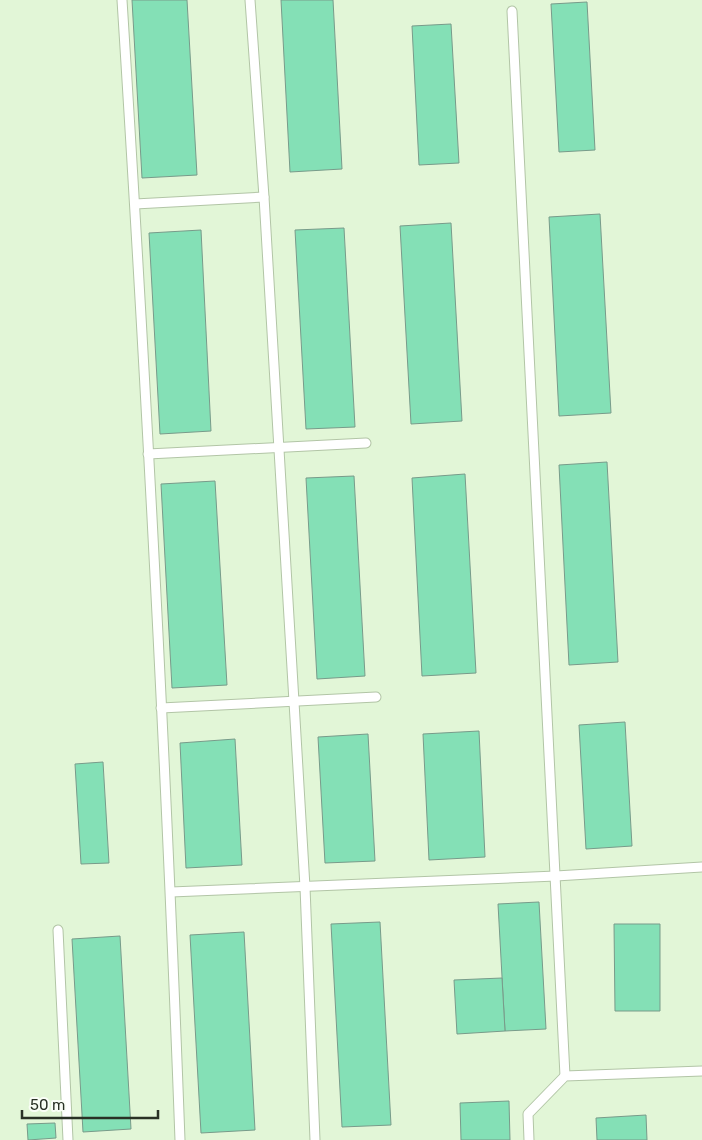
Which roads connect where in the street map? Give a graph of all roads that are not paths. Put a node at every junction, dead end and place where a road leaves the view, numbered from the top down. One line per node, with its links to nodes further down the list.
1 (122, 0): 5 (lane)
2 (250, 0): 4 (lane)
3 (512, 11): 13 (lane)
4 (264, 197): 5 (lane); 7 (lane)
5 (135, 204): 8 (lane)
6 (366, 442): 7 (lane)
7 (279, 447): 8 (lane); 10 (lane)
8 (148, 454): 11 (lane)
9 (376, 697): 10 (lane)
10 (294, 702): 11 (lane); 14 (lane)
11 (161, 708): 15 (lane)
12 (702, 867): 13 (lane)
13 (556, 876): 14 (lane); 18 (lane)
14 (305, 887): 15 (lane); 21 (lane)
15 (171, 892): 20 (lane)
16 (58, 930): 19 (lane)
17 (702, 1071): 18 (lane)
18 (565, 1076): 22 (lane)
19 (68, 1140)
20 (180, 1140)
21 (315, 1140)
22 (529, 1140)

